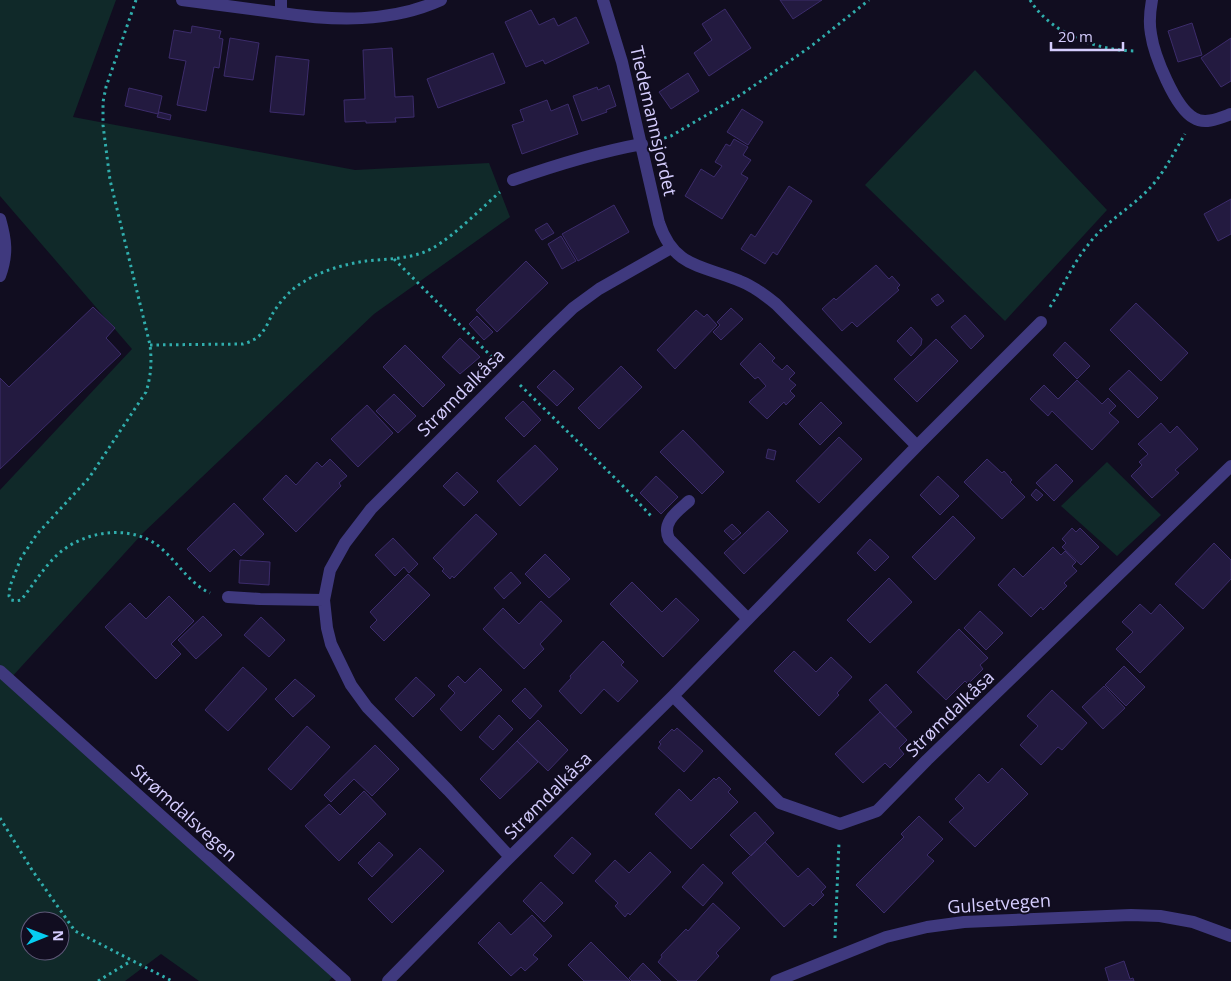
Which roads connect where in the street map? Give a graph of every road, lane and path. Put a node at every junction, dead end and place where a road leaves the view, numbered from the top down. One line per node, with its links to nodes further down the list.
1 (136, 0): 20 (path)
2 (182, 0): 9 (street)
3 (280, 0): 9 (street)
4 (441, 0): 9 (street)
5 (603, 0): 13 (street, Tiedemannsjordet)
6 (869, 0): 13 (path)
7 (1030, 0): 10 (path)
8 (1152, 0): 10 (street)
9 (281, 13)
10 (1155, 50): 12 (street)
11 (1231, 114): 12 (street)
12 (1194, 119): 19 (path)
13 (642, 144): 14 (street); 16 (street, Tiedemannsjordet)
14 (514, 180): 17 (path)
15 (0, 219): 18 (street)
16 (671, 248): 21 (street, Strømdalkåsa); 22 (street)
17 (394, 259): 20 (path); 21 (path)
18 (0, 276)
19 (1041, 322): 22 (street, Strømdalkåsa)
20 (150, 345): 26 (path)
21 (507, 372): 25 (path); 27 (street, Strømdalkåsa)
22 (917, 446): 28 (street, Strømdalkåsa)
23 (1231, 466): 32 (street, Strømdalkåsa)
24 (690, 501): 25 (street)
25 (666, 532): 28 (street)
26 (228, 596): 27 (street)
27 (324, 600): 33 (street, Strømdalkåsa)
28 (748, 618): 30 (street, Strømdalkåsa)
29 (0, 671): 39 (street, Strømdalsvegen)
30 (674, 696): 32 (street); 33 (street, Strømdalkåsa)
31 (0, 818): 36 (path)
32 (840, 824): 35 (path)
33 (510, 857): 40 (street, Strømdalkåsa)
34 (1231, 936): 35 (street, Gulsetvegen)
35 (835, 956): 41 (street, Gulsetvegen)
36 (132, 961): 37 (path); 38 (path)
37 (98, 981)
38 (172, 981)
39 (345, 981)
40 (388, 981)
41 (776, 981)

